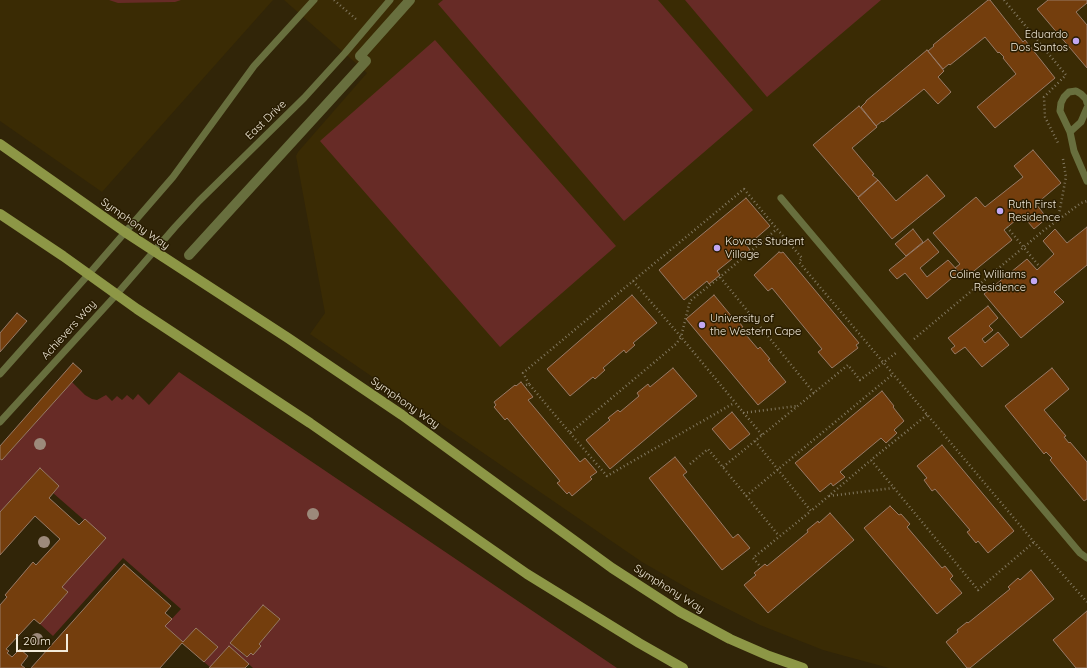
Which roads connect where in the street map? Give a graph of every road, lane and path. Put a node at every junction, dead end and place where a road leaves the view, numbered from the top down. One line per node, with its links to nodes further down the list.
1 (314, 0): 16 (lane)
2 (334, 0): 5 (path)
3 (390, 0): 5 (lane, East Drive)
4 (410, 0): 19 (street)
5 (366, 28): 18 (lane, East Drive)
6 (1087, 103): 8 (lane)
7 (1087, 108): 8 (lane)
8 (1070, 132): 10 (lane)
9 (0, 144): 16 (main road, Symphony Way)
10 (1087, 181)
11 (781, 198): 26 (lane)
12 (1087, 202): 17 (path)
13 (0, 214): 21 (main road)
14 (1007, 227): 17 (path)
15 (777, 229): 22 (path); 23 (path); 27 (path)
16 (125, 232): 18 (main road, Symphony Way); 21 (lane, Achievers Way)
17 (1023, 247): 20 (path); 26 (path)
18 (153, 251): 24 (lane, Achievers Way); 53 (main road, Symphony Way)
19 (189, 255)
20 (1039, 266)
21 (88, 275): 24 (main road); 28 (lane, Achievers Way)
22 (720, 278): 25 (path); 30 (path)
23 (633, 281): 25 (path); 36 (path)
24 (116, 295): 35 (lane, Achievers Way); 52 (main road)
25 (681, 337): 31 (path); 36 (path)
26 (905, 346): 27 (path); 49 (lane)
27 (883, 362): 29 (path); 30 (path)
28 (0, 374)
29 (893, 374): 34 (path); 42 (path)
30 (814, 393): 32 (path)
31 (734, 403): 33 (path); 36 (path)
32 (798, 406): 33 (path); 37 (path)
33 (743, 413): 37 (path)
34 (927, 415): 39 (path); 48 (path)
35 (0, 422)
36 (570, 433)
37 (762, 435): 38 (path)
38 (755, 441): 41 (path); 42 (path)
39 (871, 460): 43 (path); 45 (path)
40 (690, 464): 41 (path)
41 (723, 467): 44 (path)
42 (778, 469): 44 (path); 46 (path)
43 (894, 488): 45 (path); 48 (path)
44 (746, 496): 47 (path)
45 (829, 496): 46 (path)
46 (811, 511): 47 (path)
47 (779, 536): 50 (path)
48 (1034, 542): 51 (path)
49 (1087, 558)
50 (759, 565)
51 (1087, 602)
52 (683, 668)
53 (803, 668)

